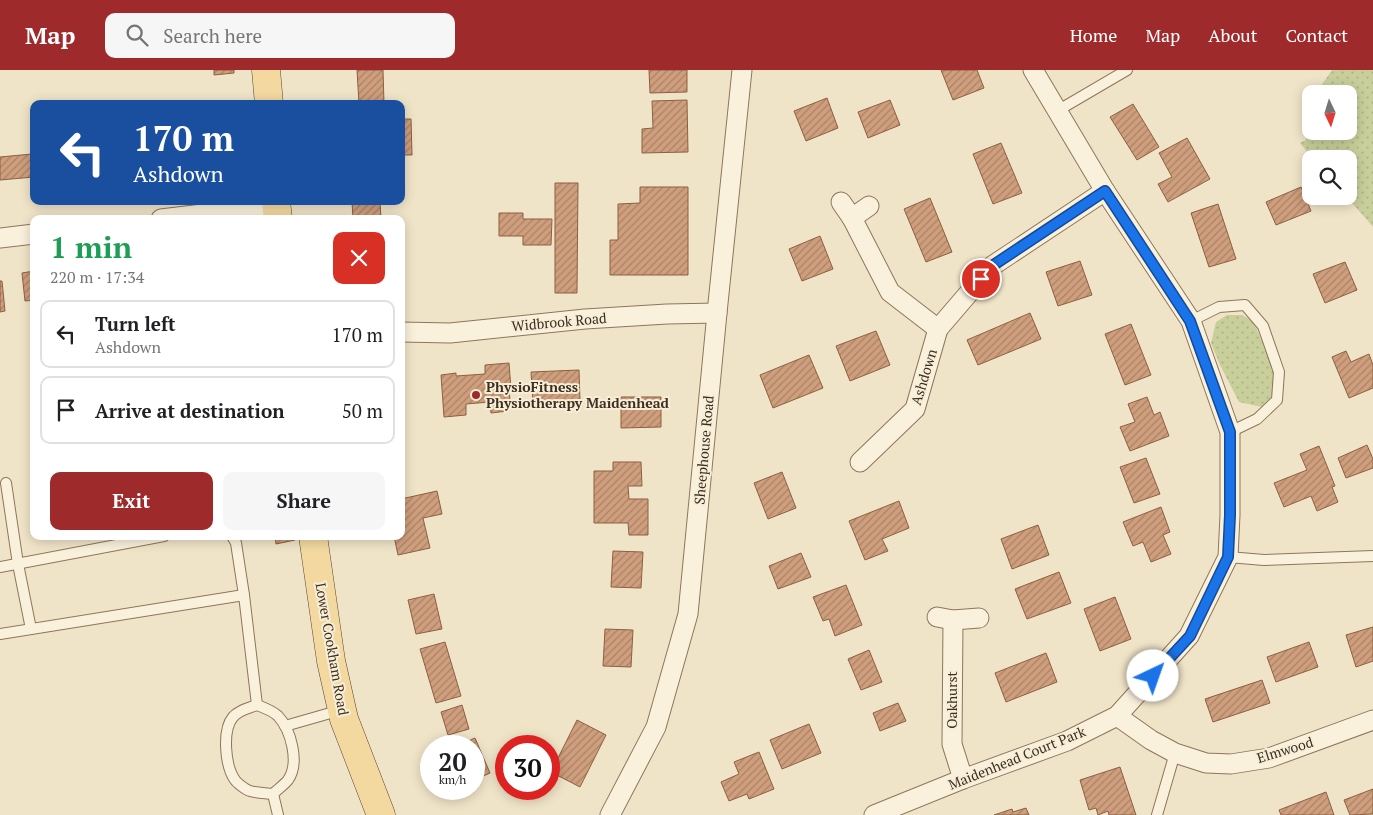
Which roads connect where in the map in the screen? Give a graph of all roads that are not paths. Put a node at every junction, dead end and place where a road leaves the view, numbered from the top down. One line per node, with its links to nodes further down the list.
1 (266, 70): 5 (main road)
2 (742, 70): 15 (street, Sheephouse Road)
3 (1033, 70): 6 (street, Maidenhead Court Park)
4 (1128, 70): 6 (lane)
5 (269, 100)
6 (1058, 111): 7 (street, Maidenhead Court Park)
7 (1105, 191): 16 (street, Maidenhead Court Park); 17 (street, Ashdown)
8 (841, 202): 12 (street)
9 (869, 206): 12 (street)
10 (277, 208): 11 (street)
11 (203, 215)
12 (852, 218): 17 (street)
13 (30, 234): 14 (street)
14 (0, 238)
15 (717, 313): 18 (street, Widbrook Road); 44 (street, Sheephouse Road)
16 (1190, 321): 19 (street, Maidenhead Court Park); 19 (lane)
17 (938, 329): 20 (street, Ashdown)
18 (405, 332)
19 (1230, 432): 26 (street, Maidenhead Court Park)
20 (860, 462)
21 (6, 483): 27 (lane)
22 (143, 540): 27 (lane)
23 (234, 540): 29 (lane)
24 (314, 540): 34 (main road, Lower Cookham Road)
25 (1373, 556): 26 (lane)
26 (1228, 557): 35 (street, Maidenhead Court Park)
27 (18, 564): 28 (lane); 31 (lane)
28 (0, 567)
29 (244, 594): 31 (lane); 33 (lane)
30 (978, 618): 39 (street, Oakhurst)
31 (31, 629): 32 (lane)
32 (0, 634)
33 (257, 705): 37 (lane); 40 (lane)
34 (342, 709): 37 (lane); 43 (main road, Lower Cookham Road)
35 (1117, 716): 38 (street, Elmwood); 39 (street, Maidenhead Court Park)
36 (1373, 720): 38 (street, Elmwood)
37 (285, 726): 40 (lane)
38 (1175, 753): 46 (lane)
39 (963, 779): 41 (street, Maidenhead Court Park)
40 (273, 794): 42 (lane)
41 (897, 811): 45 (street, Maidenhead Court Park)
42 (278, 815)
43 (381, 815)
44 (610, 815)
45 (874, 815)
46 (1157, 815)

